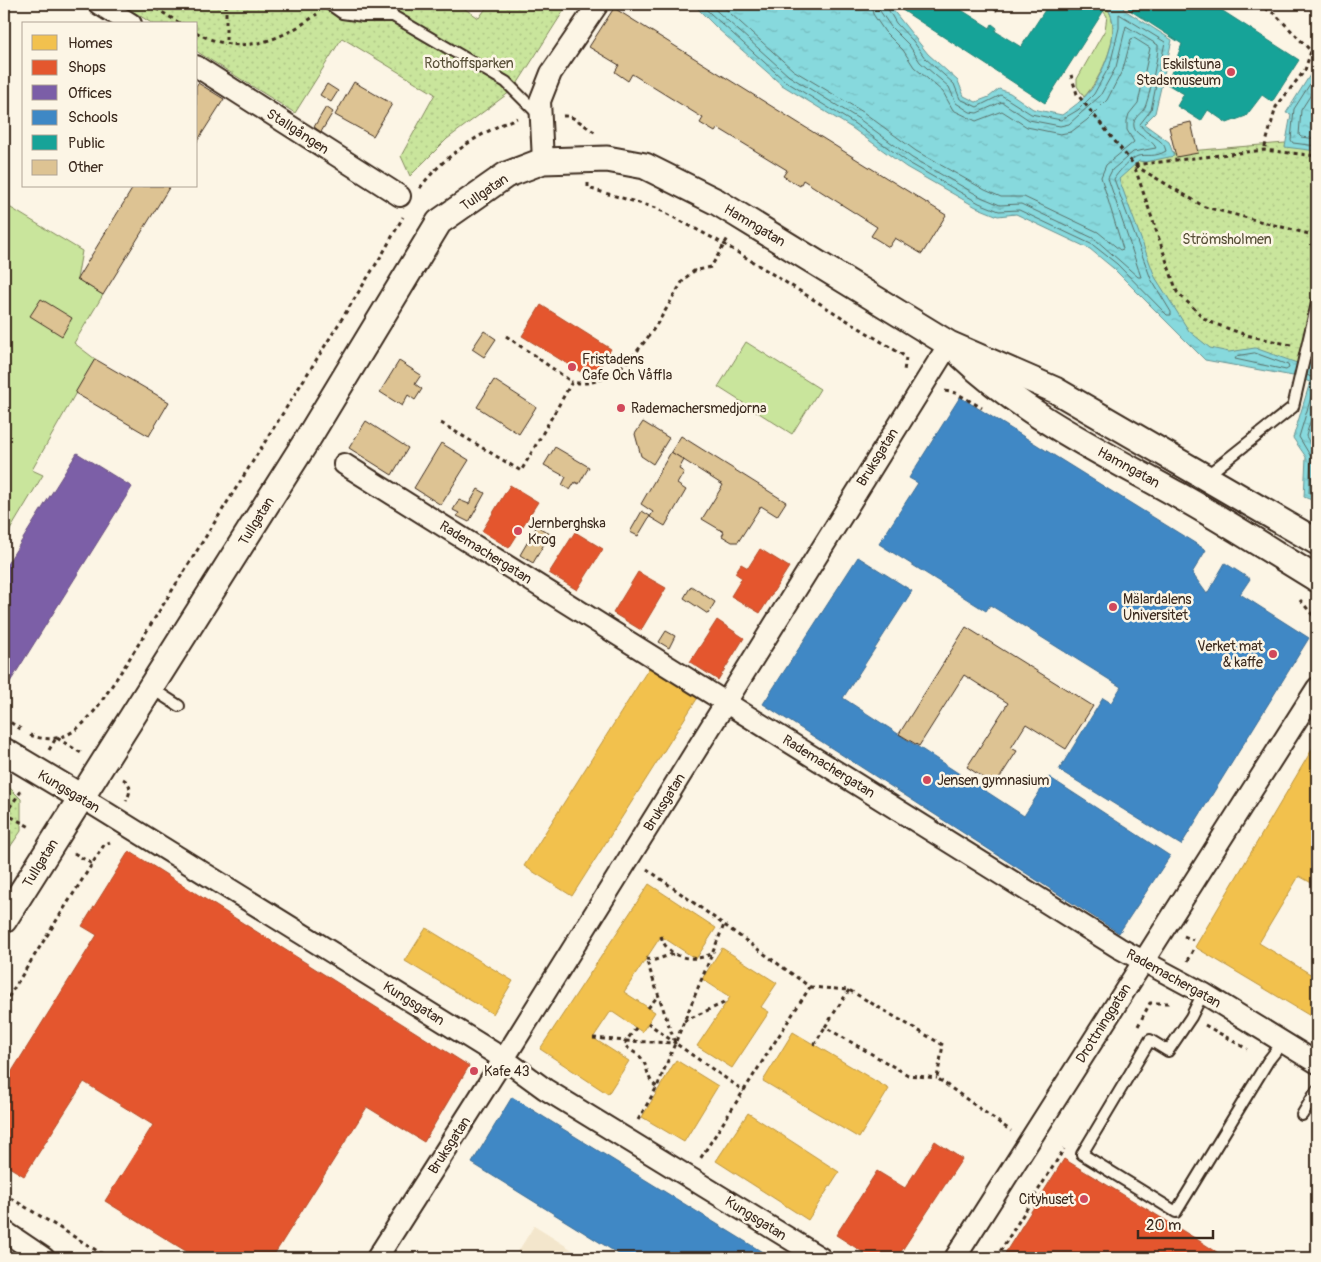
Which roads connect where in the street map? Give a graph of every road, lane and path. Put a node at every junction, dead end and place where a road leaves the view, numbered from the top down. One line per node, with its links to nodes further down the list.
1 (99, 4): 11 (street)
2 (148, 4): 12 (path)
3 (226, 4): 14 (path)
4 (330, 4): 10 (lane); 14 (path)
5 (389, 4): 10 (lane)
6 (598, 4): 17 (street)
7 (987, 4): 8 (path)
8 (1002, 4)
9 (1258, 4): 19 (path)
10 (393, 16): 17 (lane)
11 (127, 22)
12 (178, 22)
13 (198, 33): 14 (path)
14 (226, 45)
15 (198, 67): 23 (street, Stallgången)
16 (1071, 75): 22 (path)
17 (541, 117): 18 (path); 21 (street); 23 (path)
18 (589, 130)
19 (1264, 150): 20 (path); 22 (path)
20 (1317, 156)
21 (543, 161): 28 (street, Hamngatan); 37 (street, Tullgatan)
22 (1134, 165): 24 (path); 29 (path)
23 (407, 201): 41 (path)
24 (1317, 236)
25 (724, 244): 30 (path)
26 (1317, 303): 29 (lane)
27 (506, 336): 30 (path)
28 (949, 344): 33 (street, Hamngatan); 34 (street, Hamngatan); 39 (street, Bruksgatan)
29 (1307, 346): 33 (lane)
30 (572, 382): 31 (path)
31 (441, 423)
32 (344, 464): 39 (street, Rademachergatan)
33 (1206, 477): 34 (street); 35 (street, Hamngatan)
34 (1191, 502): 36 (street, Hamngatan)
35 (1317, 542)
36 (1317, 579)
37 (150, 688): 40 (lane); 43 (street, Tullgatan)
38 (1317, 688): 51 (street, Drottninggatan)
39 (726, 702): 45 (street, Bruksgatan); 51 (street, Rademachergatan)
40 (179, 706)
41 (4, 718)
42 (4, 751): 43 (street, Kungsgatan)
43 (81, 798): 46 (street, Tullgatan); 70 (street, Kungsgatan)
44 (104, 845): 58 (path)
45 (630, 857): 47 (path); 70 (street, Bruksgatan)
46 (4, 920)
47 (724, 924): 50 (path); 52 (path)
48 (661, 936): 49 (path)
49 (673, 954): 50 (path); 55 (path)
50 (712, 954): 61 (path)
51 (1142, 962): 54 (street, Rademachergatan); 87 (street, Drottninggatan)
52 (810, 987): 53 (path); 76 (path)
53 (849, 990): 63 (path); 73 (path)
54 (1203, 992): 60 (lane); 67 (street, Rademachergatan)
55 (658, 996): 59 (path); 68 (path)
56 (726, 1002): 61 (path)
57 (1168, 1003): 60 (path)
58 (4, 1004)
59 (648, 1008)
60 (1191, 1017): 71 (path); 71 (lane)
61 (683, 1022): 68 (path)
62 (648, 1023): 68 (path)
63 (825, 1026): 69 (path); 73 (path)
64 (636, 1028): 66 (path)
65 (593, 1038): 66 (path)
66 (626, 1041): 68 (path); 74 (path)
67 (1283, 1042): 71 (lane); 72 (street, Rademachergatan)
68 (674, 1043): 74 (path); 76 (path)
69 (814, 1045)
70 (504, 1059): 85 (street, Bruksgatan); 86 (street, Kungsgatan)
71 (1268, 1061)
72 (1317, 1063)
73 (936, 1078): 79 (path)
74 (657, 1087): 78 (path)
75 (1317, 1090): 77 (lane)
76 (744, 1091): 80 (path)
77 (1302, 1116)
78 (635, 1125)
79 (1017, 1136)
80 (697, 1164)
81 (4, 1194): 84 (path)
82 (4, 1231): 83 (street)
83 (44, 1258)
84 (109, 1258)
85 (377, 1258)
86 (821, 1258)
87 (954, 1258)

